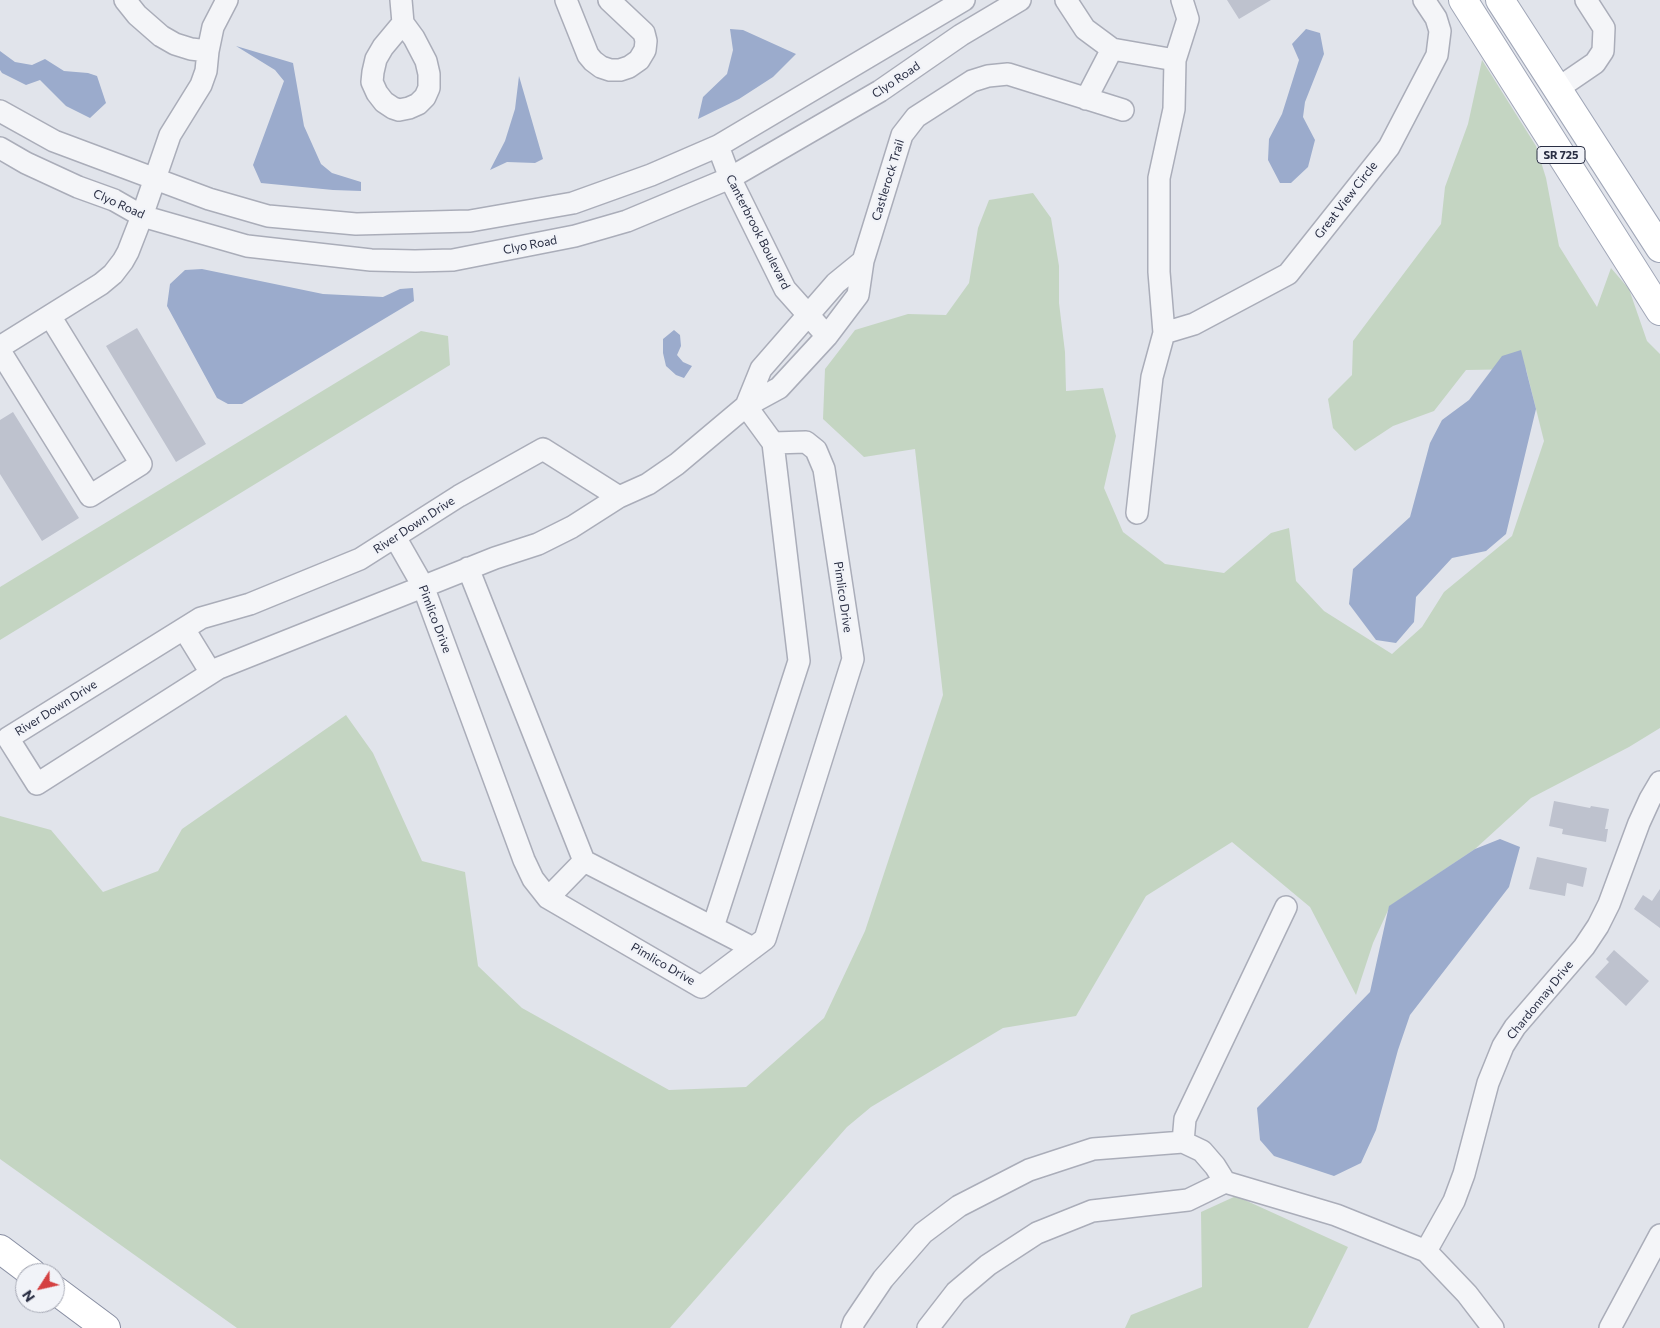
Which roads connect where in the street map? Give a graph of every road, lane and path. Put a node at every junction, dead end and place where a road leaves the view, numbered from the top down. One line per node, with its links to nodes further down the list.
1 (124, 0): 16 (street)
2 (227, 0): 16 (street)
3 (401, 0): 14 (street)
4 (566, 0): 5 (street)
5 (609, 0)
6 (964, 0): 23 (street)
7 (1020, 0): 26 (street, Clyo Road)
8 (1066, 0): 15 (street)
9 (1182, 0): 17 (street)
10 (1424, 0): 33 (street, Great View Circle)
11 (1463, 0): 20 (main road, SR 725)
12 (1500, 0): 18 (main road, SR 725)
13 (1586, 0): 18 (street)
14 (402, 23)
15 (1112, 49): 17 (street); 19 (street)
16 (208, 51): 25 (street)
17 (1176, 60): 33 (street)
18 (1557, 88): 20 (main road); 28 (main road, SR 725)
19 (1086, 99): 21 (street, Castlerock Trail); 29 (street, Castlerock Trail)
20 (1530, 106): 30 (main road, SR 725)
21 (1123, 110)
22 (0, 112): 25 (street)
23 (718, 146): 25 (street); 26 (street, Canterbrook Boulevard)
24 (0, 148): 27 (street, Clyo Road)
25 (154, 178): 27 (street)
26 (730, 178): 27 (street, Clyo Road); 31 (street, Canterbrook Boulevard)
27 (142, 216): 32 (street)
28 (1660, 248)
29 (863, 261): 31 (street); 34 (street, Castlerock Trail)
30 (1660, 311)
31 (809, 315): 34 (street, Canterbrook Boulevard); 37 (street, River Down Drive)
32 (50, 316): 35 (street); 36 (street)
33 (1164, 334): 40 (street)
34 (827, 336): 37 (street, River Down Drive)
35 (0, 347)
36 (0, 351)
37 (746, 406): 38 (street); 39 (street, River Down Drive)
38 (773, 443): 50 (street); 51 (street, Pimlico Drive)
39 (619, 497): 41 (street, River Down Drive); 42 (street, River Down Drive)
40 (1138, 513)
41 (395, 537): 43 (street, Pimlico Drive); 44 (street, River Down Drive)
42 (468, 568): 43 (street, River Down Drive); 47 (street)
43 (423, 586): 45 (street, River Down Drive); 48 (street, Pimlico Drive)
44 (184, 629): 45 (street); 45 (street, River Down Drive)
45 (211, 673)
46 (1660, 782): 56 (street, Chardonnay Drive)
47 (584, 861): 48 (street); 50 (street)
48 (548, 898): 51 (street, Pimlico Drive)
49 (1286, 907): 52 (street)
50 (713, 927): 51 (street)
51 (753, 948)
52 (1183, 1142): 53 (street); 60 (street)
53 (1225, 1182): 56 (street); 61 (street)
54 (1660, 1235): 63 (street)
55 (0, 1249): 57 (main road)
56 (1426, 1251): 62 (street)
57 (19, 1263)
58 (65, 1297): 59 (main road)
59 (106, 1328)
60 (852, 1328)
61 (928, 1328)
62 (1493, 1328)
63 (1610, 1328)

